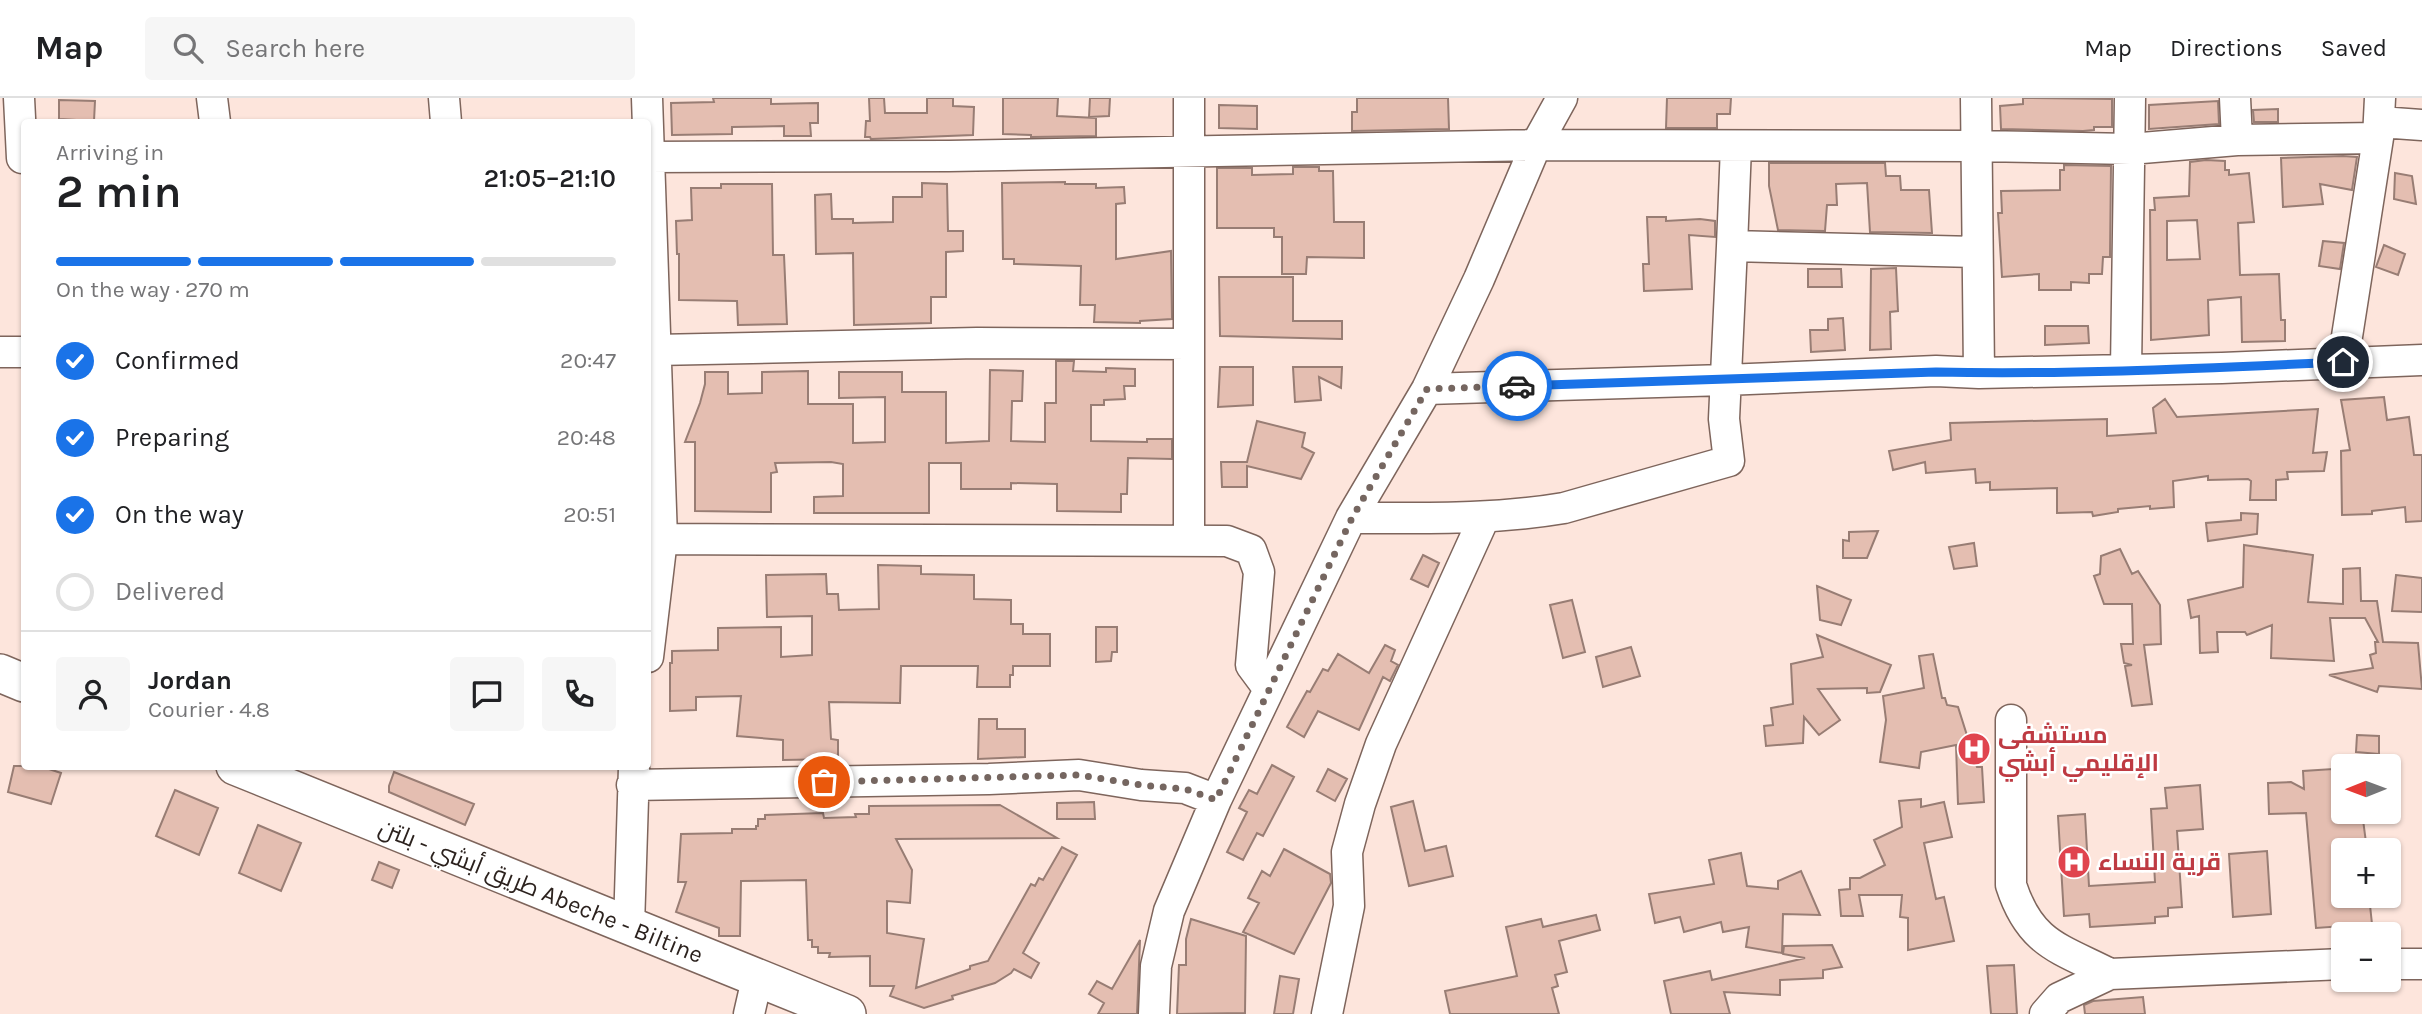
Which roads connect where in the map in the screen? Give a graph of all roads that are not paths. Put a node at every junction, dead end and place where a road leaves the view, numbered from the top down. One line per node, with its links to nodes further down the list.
1 (19, 98): 21 (street)
2 (212, 98): 10 (street)
3 (444, 98): 11 (street)
4 (647, 98): 12 (street)
5 (1189, 98): 20 (street)
6 (1562, 98): 16 (street)
7 (1976, 98): 18 (street)
8 (2130, 98): 19 (street)
9 (2235, 98): 15 (street)
10 (215, 119)
11 (446, 119)
12 (647, 119)
13 (2379, 119): 14 (street); 15 (street); 31 (street)
14 (2422, 125)
15 (2237, 140): 19 (street)
16 (1536, 145): 17 (street); 20 (street); 35 (street)
17 (1736, 146): 18 (street); 24 (street)
18 (1976, 146): 19 (street); 25 (street)
19 (2130, 149): 32 (street)
20 (1191, 151): 22 (street); 26 (street)
21 (15, 158)
22 (651, 158)
23 (651, 230): 27 (street)
24 (1732, 246): 25 (street); 34 (street)
25 (1976, 252): 33 (street)
26 (1189, 344): 27 (street); 39 (street)
27 (656, 350): 38 (street)
28 (0, 352): 29 (street)
29 (21, 352)
30 (2422, 360): 31 (street)
31 (2343, 362): 32 (street)
32 (2126, 369): 33 (street)
33 (1979, 373): 34 (street)
34 (1725, 380): 35 (street); 37 (street)
35 (1427, 389): 36 (street)
36 (1352, 518): 37 (street); 43 (street)
37 (1484, 518): 57 (street)
38 (655, 539): 39 (street); 40 (street)
39 (1189, 539): 43 (street)
40 (651, 606)
41 (0, 673): 42 (main road)
42 (21, 682)
43 (1268, 688): 47 (street)
44 (2011, 720): 52 (street)
45 (245, 770): 48 (main road, طريق أبشي - بلتن Abeche - Biltine)
46 (633, 776): 47 (street); 48 (street)
47 (1216, 800): 56 (street)
48 (629, 926): 53 (main road, طريق أبشي - بلتن Abeche - Biltine)
49 (2401, 964): 50 (street)
50 (2422, 964)
51 (2331, 965): 52 (street)
52 (2110, 974): 58 (street)
53 (757, 979): 54 (street); 55 (main road, طريق أبشي - بلتن Abeche - Biltine)
54 (749, 1014)
55 (847, 1014)
56 (1154, 1014)
57 (1326, 1014)
58 (2045, 1014)

